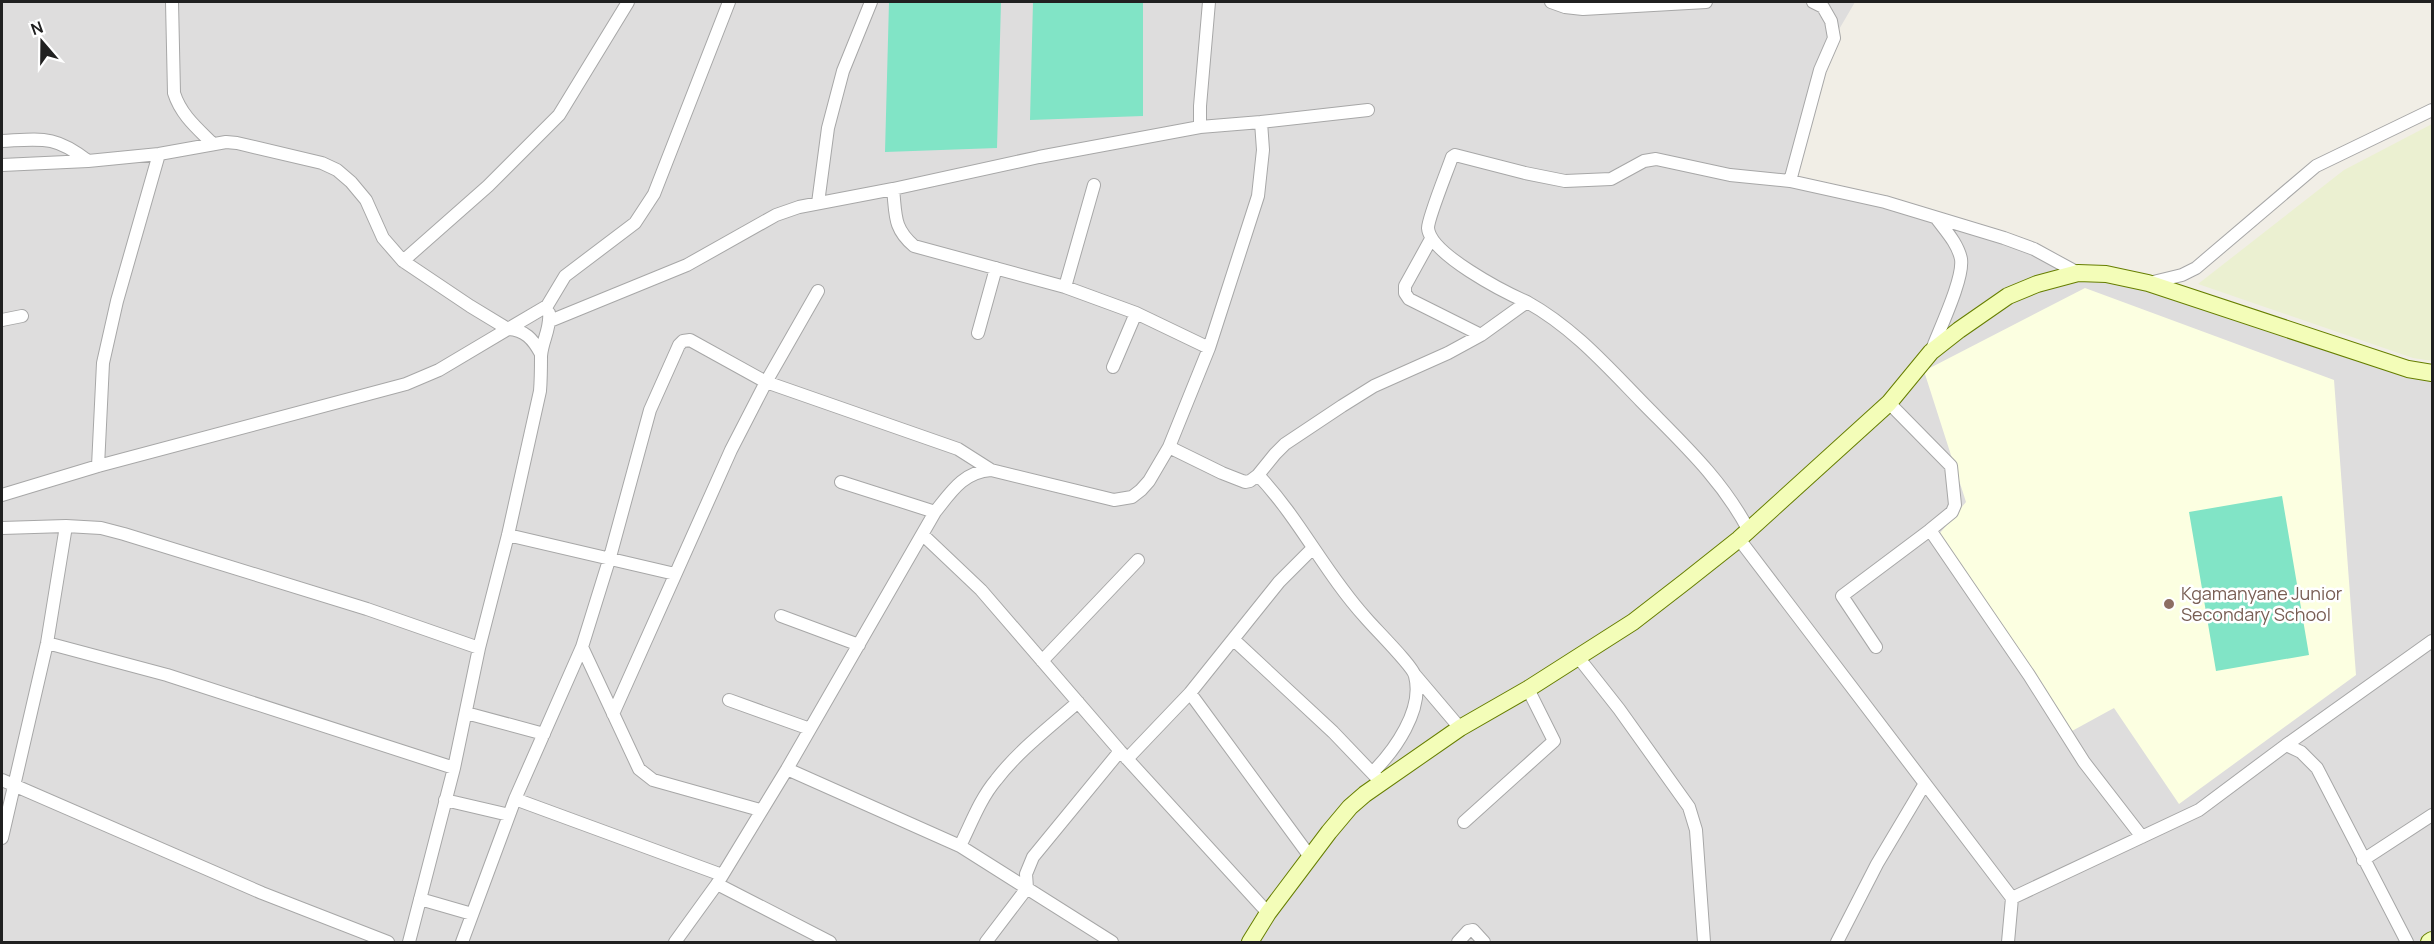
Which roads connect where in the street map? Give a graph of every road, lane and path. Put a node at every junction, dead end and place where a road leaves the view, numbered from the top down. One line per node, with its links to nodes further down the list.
1 (172, 2): 15 (street)
2 (628, 2): 25 (street)
3 (729, 2): 32 (street)
4 (871, 2): 22 (street)
5 (1209, 2): 13 (street)
6 (1551, 2): 9 (street)
7 (1706, 2): 9 (street)
8 (1813, 2): 19 (street)
9 (1592, 5)
10 (1368, 110): 12 (street)
11 (2433, 110): 28 (street)
12 (1261, 123): 13 (street); 40 (street)
13 (1200, 126): 21 (street)
14 (2, 141): 17 (street)
15 (213, 144): 16 (street); 25 (street)
16 (159, 154): 17 (street); 48 (street)
17 (88, 160): 18 (street)
18 (2, 165)
19 (1790, 181): 23 (street); 24 (street)
20 (1094, 185): 29 (street)
21 (893, 189): 22 (street); 26 (street)
22 (818, 203): 36 (street)
23 (1937, 219): 27 (street); 41 (street)
24 (1431, 239): 31 (street); 39 (street)
25 (403, 261): 37 (street)
26 (996, 268): 29 (street); 38 (street)
27 (2078, 273): 28 (street); 41 (street)
28 (2148, 283): 44 (street)
29 (1065, 286): 33 (street)
30 (818, 291): 45 (street)
31 (1527, 302): 39 (street); 59 (street)
32 (548, 306): 36 (street); 37 (street)
33 (1136, 313): 40 (street); 43 (street)
34 (22, 316): 35 (street)
35 (2, 320)
36 (550, 321): 42 (street)
37 (508, 329): 42 (street); 48 (street)
38 (978, 333)
39 (1480, 334): 50 (street)
40 (1209, 348): 47 (street)
41 (1931, 352): 46 (street)
42 (541, 354): 57 (street)
43 (1113, 367)
44 (2433, 374)
45 (766, 382): 49 (street); 61 (street); 63 (street)
46 (1889, 404): 56 (street); 59 (street)
47 (1169, 447): 49 (street); 50 (street)
48 (98, 466): 52 (street)
49 (991, 470): 53 (street)
50 (1258, 475): 60 (street)
51 (841, 483): 53 (street)
52 (2, 495)
53 (935, 512): 58 (street)
54 (66, 525): 55 (street); 67 (street); 71 (street)
55 (2, 528)
56 (1930, 530): 70 (street); 97 (street)
57 (508, 535): 61 (street); 71 (street)
58 (923, 535): 68 (street); 73 (street)
59 (1744, 535): 72 (street); 90 (street)
60 (1312, 549): 65 (street); 74 (street)
61 (610, 557): 63 (street); 69 (street)
62 (1138, 560): 73 (street)
63 (675, 574): 80 (street)
64 (781, 615): 68 (street)
65 (1234, 640): 76 (street); 88 (street)
66 (2433, 641): 84 (street)
67 (47, 643): 86 (street); 89 (street)
68 (859, 645): 82 (street)
69 (582, 647): 80 (street); 83 (street)
70 (1876, 647)
71 (479, 648): 79 (street)
72 (1578, 657): 75 (street); 119 (street)
73 (1042, 661): 78 (street)
74 (1415, 675): 81 (street); 88 (street)
75 (1528, 689): 81 (street); 96 (street)
76 (1190, 693): 85 (street); 100 (street)
77 (729, 700): 82 (street)
78 (1078, 702): 85 (street); 99 (street)
79 (466, 713): 83 (street); 86 (street)
80 (613, 714): 93 (street)
81 (1460, 728): 88 (street)
82 (810, 729): 87 (street)
83 (544, 734): 91 (street)
84 (2286, 745): 97 (street); 101 (street)
85 (1124, 755): 103 (street); 106 (street)
86 (454, 768): 92 (street)
87 (787, 769): 93 (street); 99 (street)
88 (1376, 777): 100 (street)
89 (7, 782): 98 (street); 109 (street)
90 (1924, 785): 105 (street); 120 (street)
91 (515, 799): 94 (street); 102 (street)
92 (445, 800): 94 (street); 104 (street)
93 (760, 810): 102 (street)
94 (509, 815): 107 (street)
95 (2433, 815): 101 (street)
96 (1464, 822)
97 (2142, 837): 105 (street)
98 (2, 838)
99 (960, 846): 103 (street)
100 (1311, 858): 106 (street)
101 (2363, 860): 121 (street)
102 (719, 880): 112 (street); 113 (street)
103 (1027, 888): 114 (street); 115 (street)
104 (420, 898): 107 (street); 110 (street)
105 (2012, 898): 108 (street)
106 (1268, 913): 116 (street)
107 (472, 914): 111 (street)
108 (2012, 941)
109 (388, 942)
110 (409, 942)
111 (462, 942)
112 (675, 942)
113 (830, 942)
114 (986, 942)
115 (1112, 942)
116 (1250, 942)
117 (1458, 942): 118 (street)
118 (1484, 942)
119 (1704, 942)
120 (1837, 942)
121 (2407, 942)

